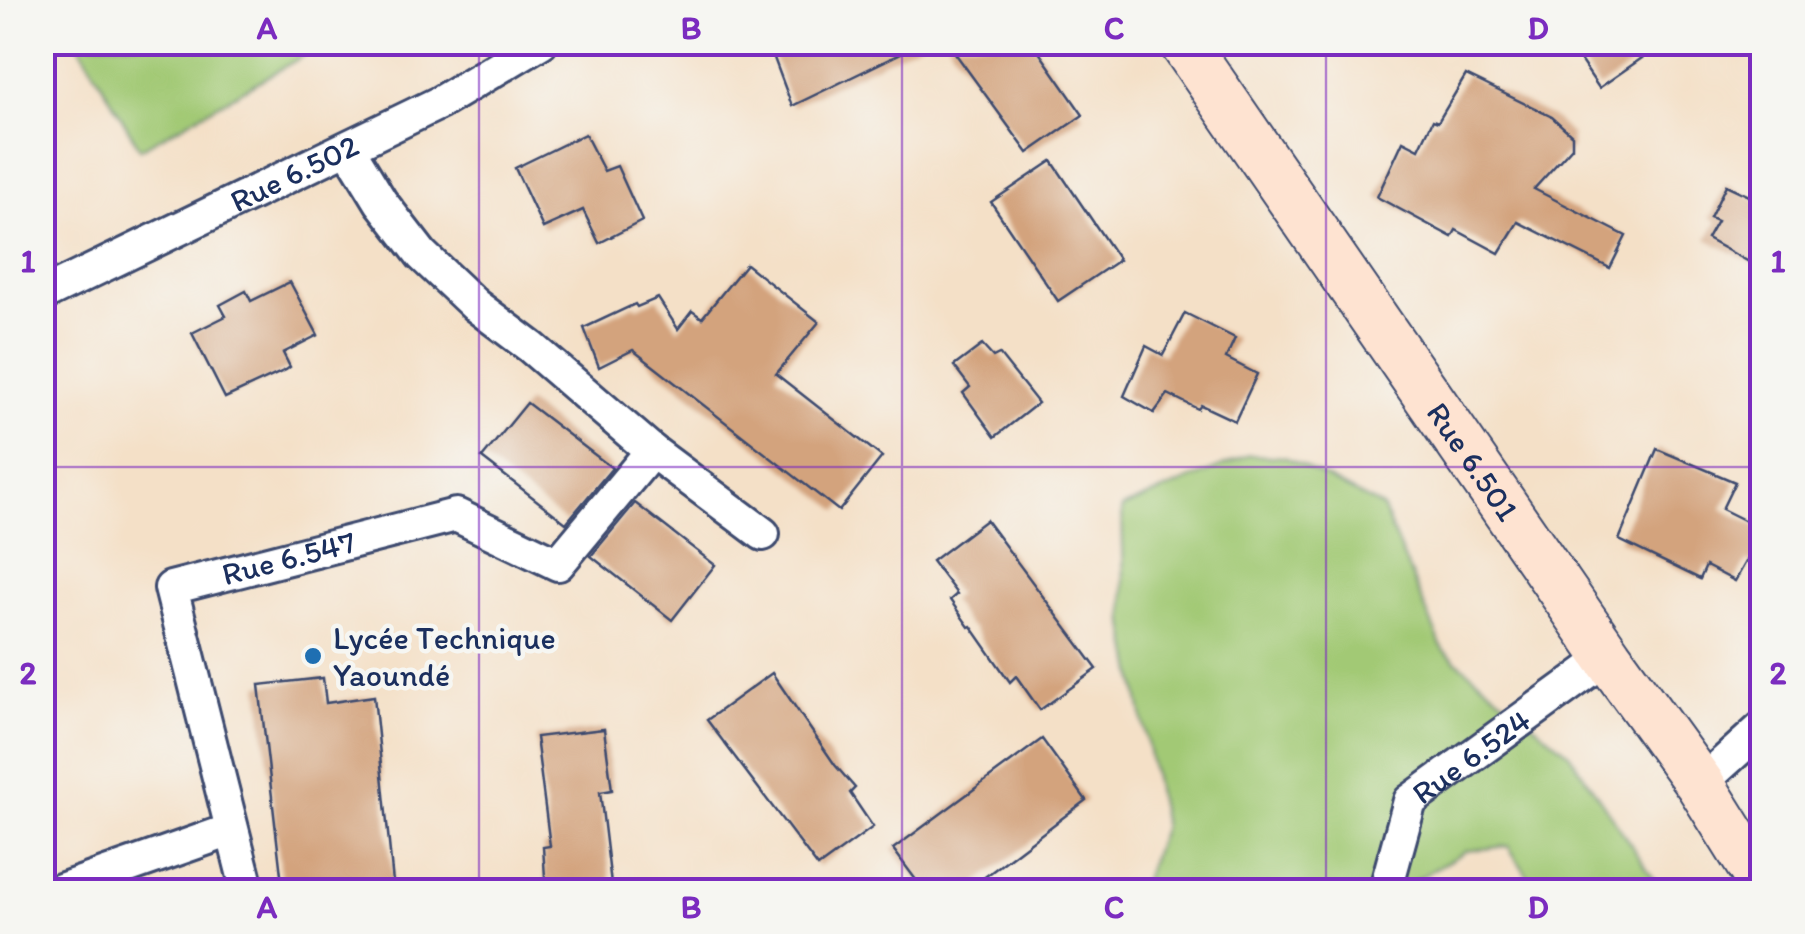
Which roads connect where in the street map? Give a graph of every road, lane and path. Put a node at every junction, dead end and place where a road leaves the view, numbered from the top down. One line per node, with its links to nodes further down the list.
1 (541, 42): 3 (street, Rue 6.502)
2 (1183, 42): 7 (street, Rue 6.501)
3 (348, 148): 4 (street, Rue 6.502); 5 (street)
4 (44, 294)
5 (652, 451): 6 (street); 10 (street, Rue 6.547)
6 (763, 534)
7 (1608, 657): 9 (street, Rue 6.501); 14 (street, Rue 6.524)
8 (1762, 728): 9 (street)
9 (1700, 784): 11 (street, Rue 6.501)
10 (232, 830): 12 (street); 13 (street, Rue 6.547)
11 (1762, 883)
12 (55, 892)
13 (248, 892)
14 (1385, 892)

